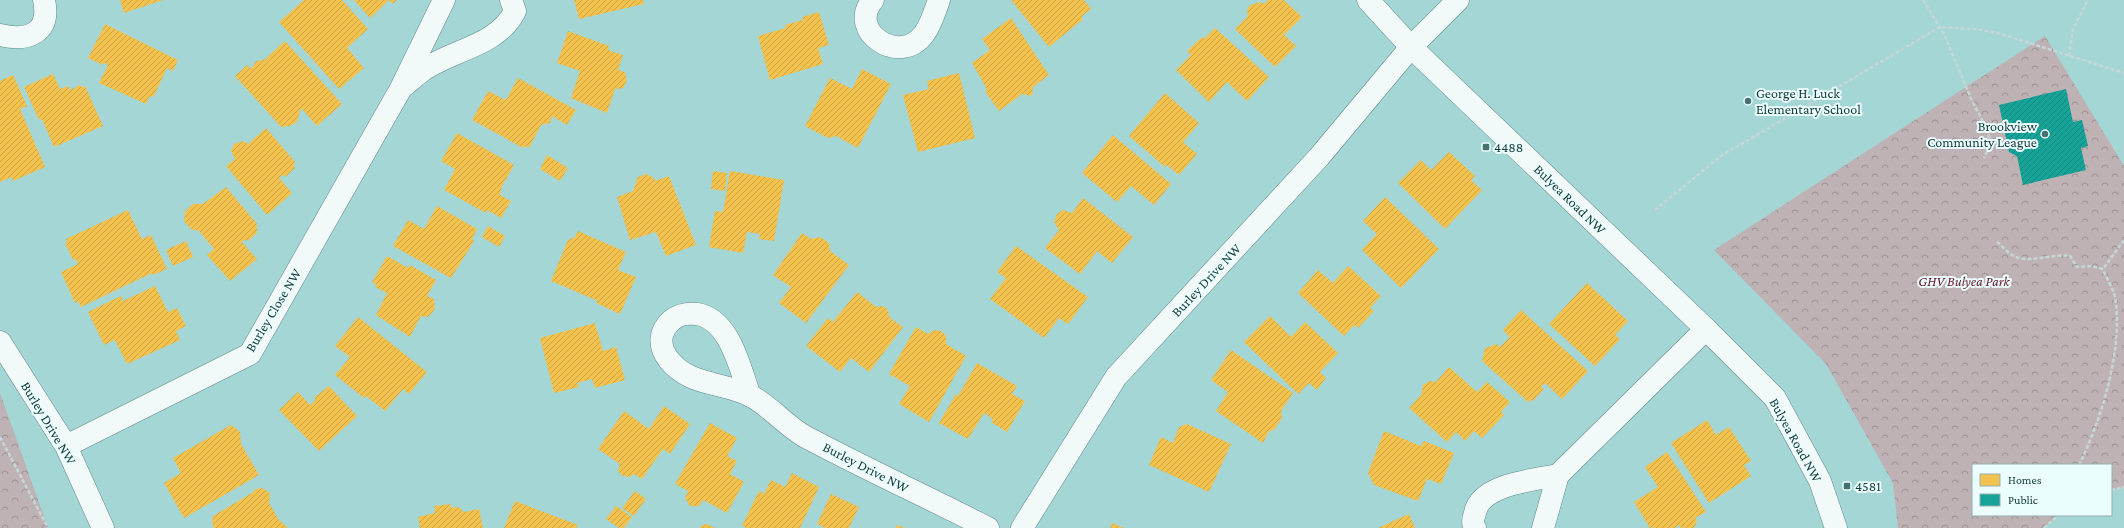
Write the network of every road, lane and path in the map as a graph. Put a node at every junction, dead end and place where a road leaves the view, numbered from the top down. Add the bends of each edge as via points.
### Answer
1 (44, 0) edge
2 (444, 0) edge
3 (511, 0) edge
4 (873, 0) edge
5 (939, 0) edge
6 (1368, 0) edge
7 (1458, 0) edge
8 (1923, 0) edge
9 (2088, 0) edge
10 (1940, 27) junction
11 (0, 35) edge
12 (1411, 47) junction
13 (2069, 56) junction
14 (2124, 73) edge
15 (400, 90) junction
16 (1984, 158) dead end
17 (1655, 210) dead end
18 (2124, 240) edge
19 (1997, 242) dead end
20 (2103, 269) junction
21 (1706, 329) junction
22 (0, 342) edge
23 (750, 396) dead end
24 (0, 437) edge
25 (66, 446) junction
26 (2079, 464) edge
27 (1558, 475) junction
28 (2124, 487) edge
29 (2112, 490) edge
30 (2057, 516) edge
31 (48, 528) edge
32 (103, 528) edge
33 (988, 528) edge
34 (1022, 528) edge
35 (1475, 528) edge
36 (1543, 528) edge
37 (1836, 528) edge
38 (2044, 528) edge

1 - 11 street via 47,13 42,25 32,35 14,39
2 - 15 street, Burley Close NW
3 - 15 street, Burley Close NW via 515,12 509,23 500,31 422,71
4 - 5 street via 869,5 866,19 870,32 880,43 892,48 916,42 924,34
6 - 12 street, Bulyea Road NW
7 - 12 street, Burley Drive NW
8 - 10 path
9 - 13 path via 2073,29
10 - 13 path via 1998,33
10 - 16 path via 1986,127 1991,143
10 - 17 path via 1721,156
12 - 21 street, Bulyea Road NW
12 - 34 street, Burley Drive NW via 1319,157 1116,377
13 - 14 path
15 - 25 street, Burley Close NW via 250,354
18 - 20 path
19 - 20 path via 2014,256 2034,258 2060,254 2070,256 2077,267 2091,266
20 - 26 path via 2115,296 2113,358 2105,400
21 - 27 street
21 - 37 street, Bulyea Road NW via 1775,398 1820,481
22 - 25 street, Burley Drive NW
23 - 33 street, Burley Drive NW via 802,435
24 - 31 path
25 - 32 street, Burley Drive NW
27 - 35 street via 1510,484 1486,495 1476,507 1473,523
27 - 36 street
28 - 29 path
30 - 38 path

